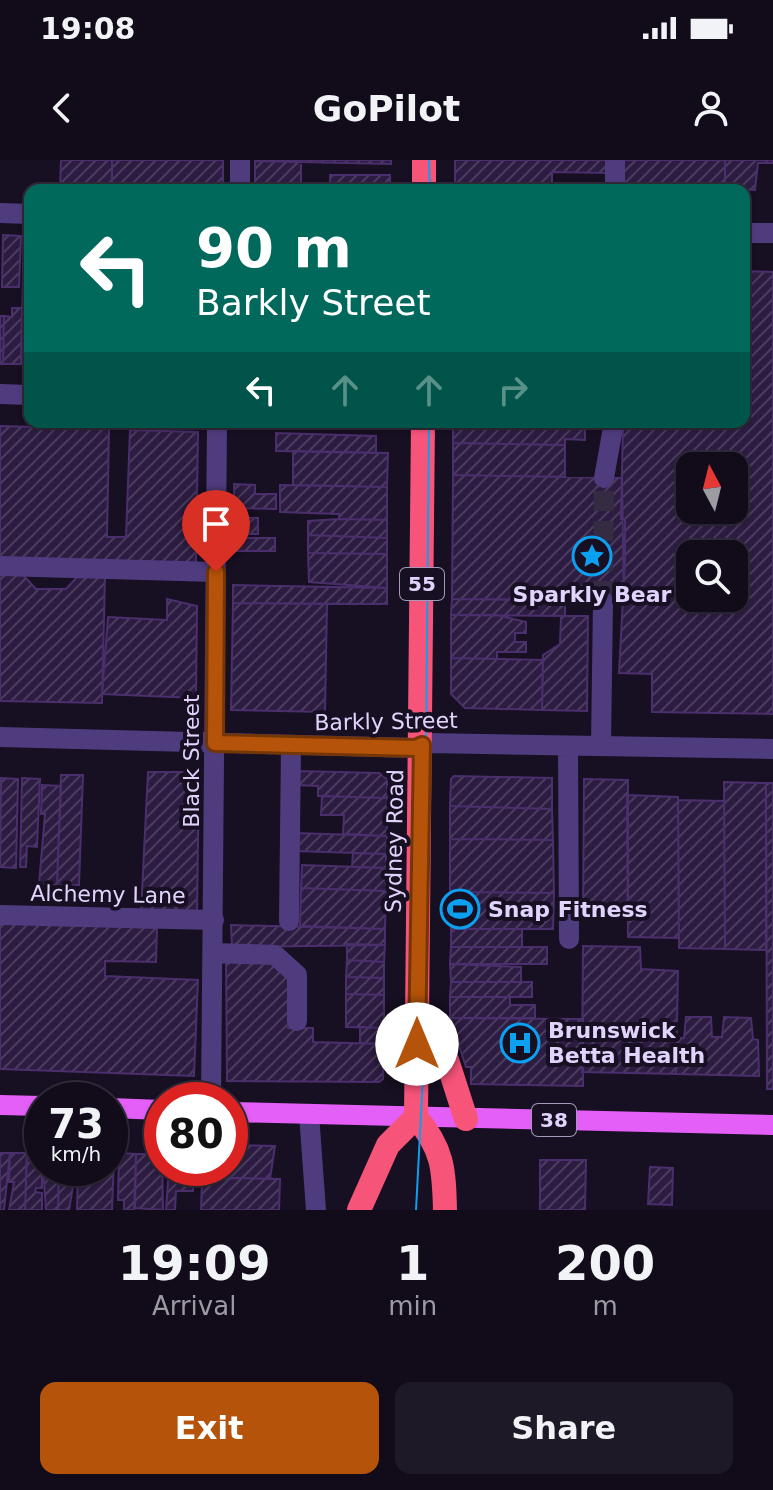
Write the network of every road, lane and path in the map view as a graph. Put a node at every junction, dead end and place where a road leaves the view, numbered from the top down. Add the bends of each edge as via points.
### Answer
1 (240, 160) edge
2 (424, 160) edge
3 (615, 160) edge
4 (240, 184) edge
5 (424, 184) edge
6 (615, 184) edge
7 (0, 213) edge
8 (24, 214) edge
9 (750, 233) edge
10 (773, 233) edge
11 (0, 394) edge
12 (24, 395) edge
13 (217, 428) edge
14 (423, 428) edge
15 (613, 428) edge
16 (604, 478) tunnel mouth
17 (0, 566) edge
18 (216, 572) junction
19 (603, 601) tunnel mouth
20 (0, 737) edge
21 (215, 743) junction
22 (422, 745) junction
23 (291, 746) junction
24 (568, 746) junction
25 (601, 746) junction
26 (773, 749) edge
27 (0, 915) edge
28 (214, 920) junction
29 (289, 921) dead end
30 (569, 939) dead end
31 (214, 953) junction
32 (417, 1012) junction
33 (297, 1021) dead end
34 (211, 1082) edge
35 (0, 1105) edge
36 (24, 1106) edge
37 (248, 1112) edge
38 (309, 1114) junction
39 (416, 1117) junction
40 (466, 1119) junction
41 (773, 1125) edge
42 (316, 1210) edge
43 (359, 1210) edge
44 (445, 1210) edge

1 - 4 street
2 - 5 highway
3 - 6 street
7 - 8 street
9 - 10 street
11 - 12 street
13 - 18 street, Black Street
14 - 22 highway, Sydney Road / 55
15 - 16 street
17 - 18 street
18 - 21 street, Black Street
19 - 25 street
20 - 21 street, Barkly Street
21 - 23 street, Barkly Street
21 - 28 street, Black Street
22 - 23 street, Barkly Street
22 - 24 street, Barkly Street
22 - 32 highway, Sydney Road / 55
23 - 29 street
24 - 25 street, Barkly Street
24 - 30 street
25 - 26 street, Barkly Street
27 - 28 street, Alchemy Lane
28 - 31 street, Black Street
31 - 33 street via 275,955 297,975
31 - 34 street, Black Street
32 - 39 highway, Sydney Road / 55
32 - 40 highway via 447,1060
35 - 36 main road
37 - 38 main road, 38
38 - 39 main road, 38
38 - 42 street
39 - 40 main road, 38
39 - 43 highway via 388,1145
39 - 44 highway via 441,1153
40 - 41 main road, 38

